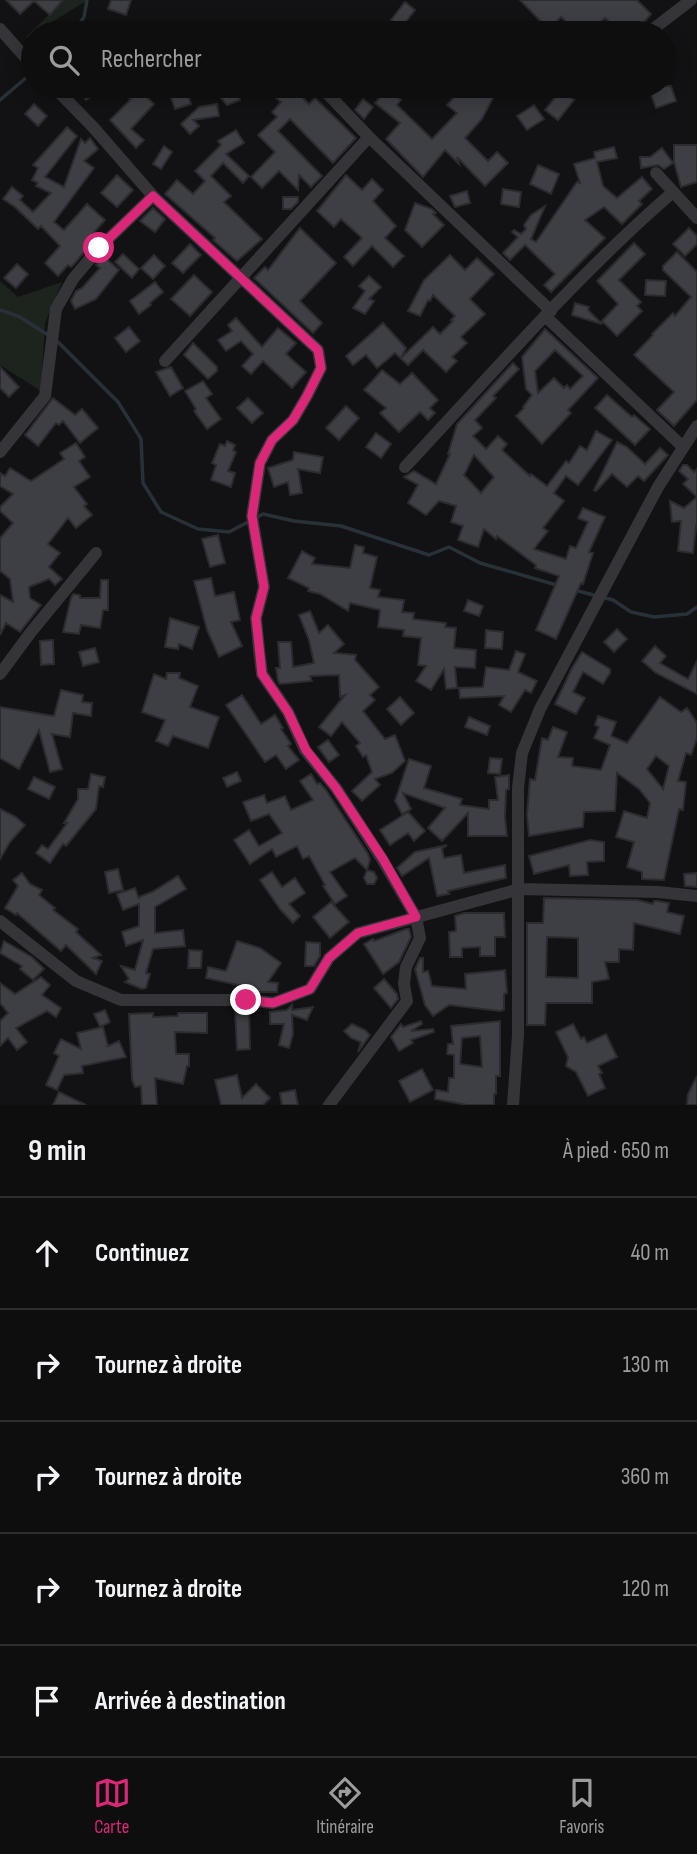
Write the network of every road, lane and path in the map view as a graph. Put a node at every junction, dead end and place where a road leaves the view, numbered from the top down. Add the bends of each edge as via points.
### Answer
1 (691, 0) edge
2 (664, 21) edge
3 (0, 29) edge
4 (21, 52) edge
5 (65, 98) edge
6 (332, 98) edge
7 (369, 137) junction
8 (656, 173) dead end
9 (673, 192) junction
10 (153, 196) junction
11 (697, 218) edge
12 (240, 276) junction
13 (548, 314) junction
14 (165, 360) dead end
15 (697, 425) edge
16 (682, 446) junction
17 (0, 452) edge
18 (405, 467) dead end
19 (96, 553) dead end
20 (0, 674) edge
21 (520, 889) junction
22 (697, 896) edge
23 (416, 917) junction
24 (0, 921) edge
25 (329, 1105) edge
26 (513, 1105) edge

1 - 2 street
3 - 4 street
5 - 10 street
6 - 7 street
7 - 12 street
7 - 13 street
8 - 9 street
9 - 11 street
9 - 13 street via 628,231
10 - 12 street
10 - 17 street via 99,248 55,309 45,396
12 - 14 street
12 - 23 street via 318,350 321,368 293,420 272,440 260,463 252,516 264,587 256,618 262,674 306,750 383,859
13 - 16 street
13 - 18 street
15 - 16 street
16 - 21 street via 540,709 522,753
19 - 20 street
21 - 22 street
21 - 23 street
21 - 26 street
23 - 24 street via 358,933 329,958 310,989 273,1003 121,1000 76,981
23 - 25 street via 420,938 406,967 407,1001

